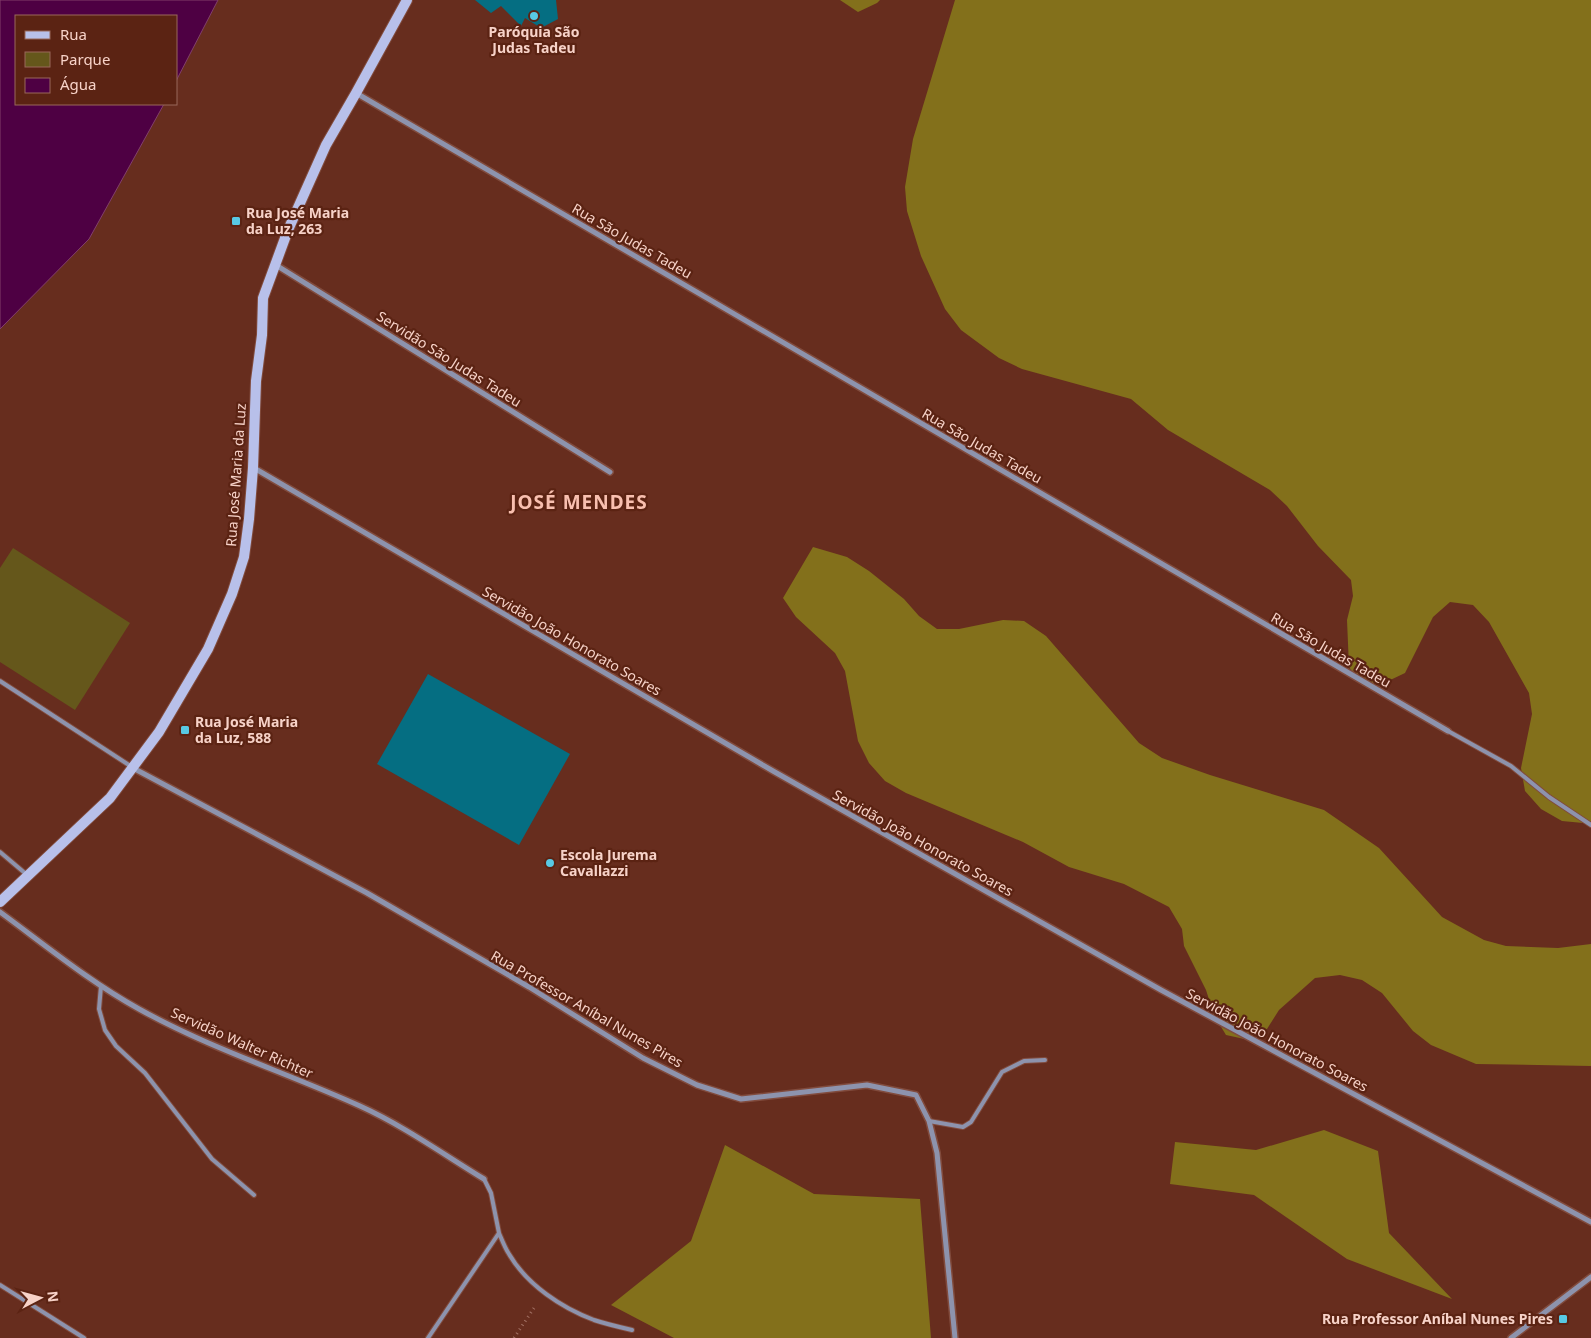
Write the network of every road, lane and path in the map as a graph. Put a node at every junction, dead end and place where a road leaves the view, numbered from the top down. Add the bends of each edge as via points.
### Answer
1 (407, 0) edge
2 (356, 94) junction
3 (276, 265) junction
4 (253, 468) junction
5 (610, 472) dead end
6 (0, 681) edge
7 (1448, 731) joint
8 (133, 768) junction
9 (1591, 825) edge
10 (0, 852) edge
11 (28, 876) junction
12 (0, 902) edge
13 (0, 912) edge
14 (101, 986) junction
15 (1045, 1060) dead end
16 (929, 1121) junction
17 (484, 1179) joint
18 (254, 1195) dead end
19 (1591, 1222) edge
20 (499, 1233) junction
21 (1591, 1277) edge
22 (0, 1285) edge
23 (545, 1292) junction
24 (632, 1330) dead end
25 (84, 1338) edge
26 (428, 1338) edge
27 (514, 1338) edge
28 (955, 1338) edge
29 (1511, 1338) edge

1 - 2 main road, Rua José Maria da Luz
2 - 3 main road, Rua José Maria da Luz via 326,145
2 - 7 street, Rua São Judas Tadeu
3 - 4 main road, Rua José Maria da Luz via 263,298
3 - 5 street, Servidão São Judas Tadeu
4 - 8 main road, Rua José Maria da Luz via 244,557 232,594 208,649 159,732
4 - 19 street, Servidão João Honorato Soares via 773,772 1161,990
6 - 8 lane
7 - 9 lane, Rua São Judas Tadeu via 1511,766
8 - 11 main road, Rua José Maria da Luz via 110,798
8 - 16 street, Rua Professor Aníbal Nunes Pires via 367,893 643,1058 697,1085 741,1098 866,1085 916,1095
10 - 11 lane
11 - 12 main road, Rua José Maria da Luz
13 - 14 street, Servidão Walter Richter
14 - 17 street, Servidão Walter Richter via 200,1038 399,1126
14 - 18 lane via 99,1009 105,1030 116,1046 150,1079 199,1145
15 - 16 lane via 1024,1061 1002,1072 971,1122 963,1127
16 - 28 street, Rua Professor Aníbal Nunes Pires via 936,1153
17 - 20 lane via 491,1193
20 - 23 lane via 509,1255
20 - 26 lane
21 - 29 street
22 - 25 lane
23 - 24 lane via 571,1310 596,1321
23 - 27 path

